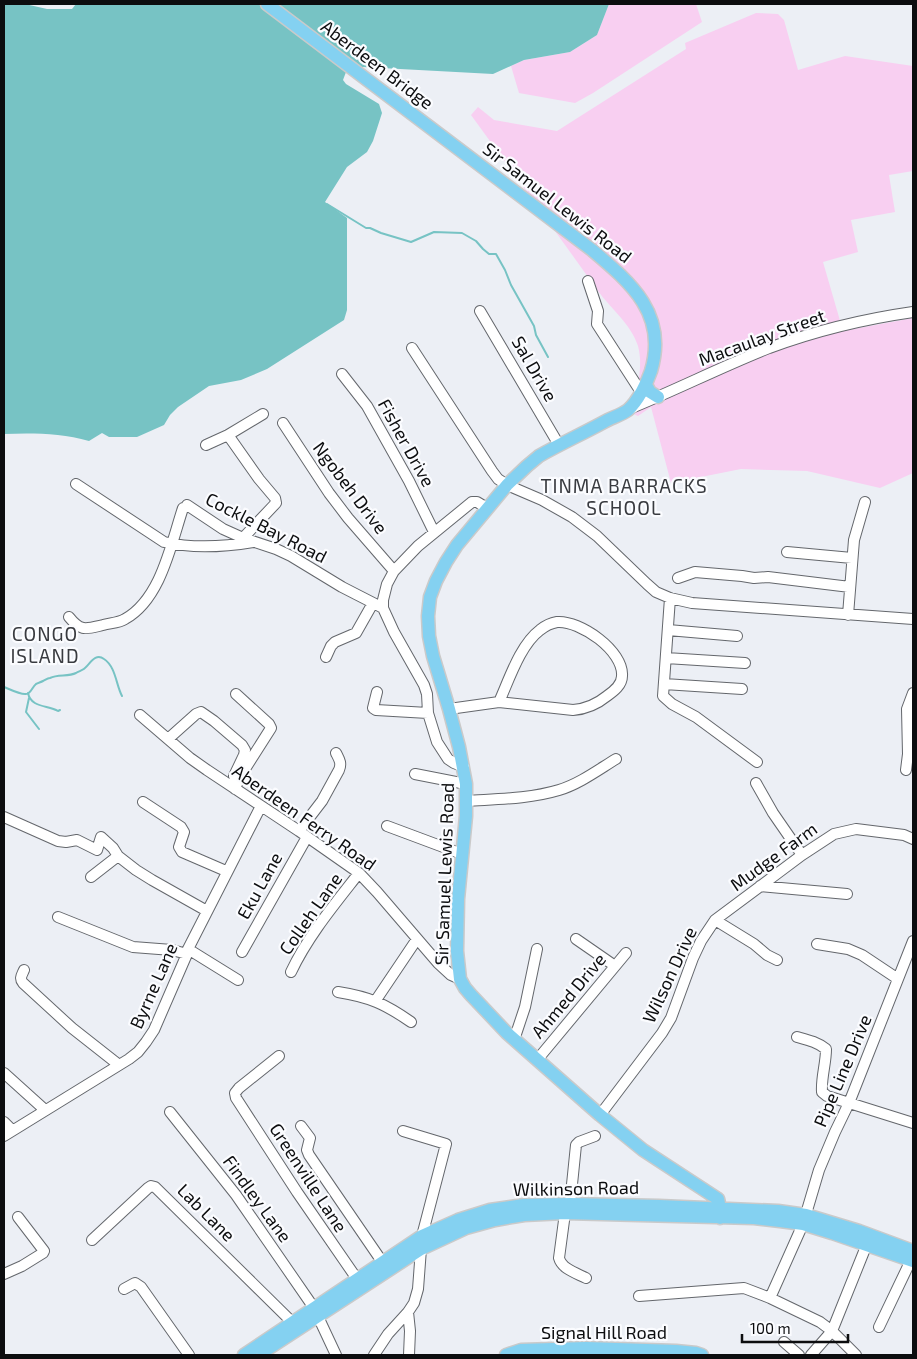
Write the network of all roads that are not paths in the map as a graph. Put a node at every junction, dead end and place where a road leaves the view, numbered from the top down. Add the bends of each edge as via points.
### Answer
1 (267, 4) edge
2 (442, 135) joint
3 (588, 281) dead end
4 (480, 311) dead end
5 (913, 312) edge
6 (412, 348) dead end
7 (342, 374) dead end
8 (643, 388) junction
9 (658, 397) junction
10 (628, 410) junction
11 (263, 414) dead end
12 (283, 423) dead end
13 (228, 435) junction
14 (206, 444) dead end
15 (559, 445) junction
16 (503, 482) junction
17 (76, 484) dead end
18 (865, 502) dead end
19 (487, 508) junction
20 (434, 532) junction
21 (242, 538) junction
22 (254, 542) junction
23 (173, 544) junction
24 (787, 552) dead end
25 (852, 558) junction
26 (394, 571) junction
27 (678, 578) dead end
28 (850, 587) junction
29 (670, 598) junction
30 (373, 603) junction
31 (383, 608) junction
32 (848, 615) junction
33 (69, 617) dead end
34 (913, 619) edge
35 (668, 630) junction
36 (737, 636) dead end
37 (326, 657) dead end
38 (666, 658) junction
39 (745, 663) dead end
40 (664, 684) junction
41 (742, 689) dead end
42 (377, 692) dead end
43 (236, 694) dead end
44 (913, 694) edge
45 (499, 702) junction
46 (449, 709) junction
47 (428, 713) junction
48 (140, 715) dead end
49 (168, 739) junction
50 (336, 752) dead end
51 (616, 759) dead end
52 (757, 762) dead end
53 (464, 767) junction
54 (906, 770) dead end
55 (415, 774) dead end
56 (756, 783) dead end
57 (466, 784) junction
58 (236, 786) junction
59 (467, 801) junction
60 (143, 802) dead end
61 (260, 806) junction
62 (4, 817) edge
63 (387, 826) dead end
64 (303, 834) junction
65 (913, 839) edge
66 (462, 854) junction
67 (802, 855) junction
68 (118, 856) junction
69 (226, 871) junction
70 (359, 874) junction
71 (92, 878) dead end
72 (760, 886) junction
73 (847, 894) dead end
74 (207, 911) junction
75 (58, 917) dead end
76 (715, 920) junction
77 (417, 939) junction
78 (576, 939) dead end
79 (913, 941) edge
80 (817, 944) dead end
81 (538, 949) dead end
82 (187, 951) junction
83 (242, 952) dead end
84 (626, 953) dead end
85 (777, 960) dead end
86 (614, 966) junction
87 (24, 970) dead end
88 (291, 972) dead end
89 (460, 979) junction
90 (898, 979) junction
91 (238, 980) dead end
92 (338, 992) dead end
93 (376, 1000) junction
94 (411, 1022) dead end
95 (797, 1037) dead end
96 (514, 1040) junction
97 (279, 1056) dead end
98 (537, 1060) junction
99 (119, 1064) junction
100 (4, 1073) edge
101 (849, 1103) junction
102 (45, 1110) junction
103 (170, 1112) dead end
104 (600, 1115) junction
105 (4, 1122) edge
106 (913, 1123) edge
107 (301, 1126) dead end
108 (403, 1131) dead end
109 (8, 1133) edge
110 (595, 1136) dead end
111 (567, 1209) junction
112 (714, 1209) junction
113 (18, 1217) dead end
114 (805, 1220) junction
115 (422, 1236) junction
116 (92, 1240) dead end
117 (867, 1244) junction
118 (421, 1249) junction
119 (912, 1257) edge
120 (383, 1262) junction
121 (4, 1274) edge
122 (586, 1278) dead end
123 (357, 1279) junction
124 (124, 1289) dead end
125 (639, 1296) dead end
126 (770, 1298) junction
127 (317, 1312) junction
128 (408, 1312) junction
129 (292, 1322) junction
130 (879, 1327) dead end
131 (832, 1331) junction
132 (784, 1342) dead end
133 (189, 1355) edge
134 (244, 1355) edge
135 (258, 1355) edge
136 (336, 1355) edge
137 (374, 1355) edge
138 (409, 1355) edge
139 (506, 1355) edge
140 (702, 1355) edge
141 (799, 1355) edge
142 (811, 1355) edge
143 (856, 1355) edge

1 - 2 main road, Aberdeen Bridge
2 - 8 main road, Sir Samuel Lewis Road via 592,250 621,274 635,291 645,305 656,336 656,350
3 - 8 street via 598,311 597,324
4 - 15 street, Sal Drive
5 - 9 street, Macaulay Street via 822,331 779,345
6 - 16 street via 487,463
7 - 20 street, Fisher Drive via 367,406
8 - 9 main road
8 - 10 main road, Sir Samuel Lewis Road
9 - 10 street, Macaulay Street
10 - 15 main road, Sir Samuel Lewis Road
11 - 13 street
12 - 26 street, Ngobeh Drive via 328,493
13 - 14 street
13 - 21 street via 276,503
15 - 16 main road, Sir Samuel Lewis Road
16 - 19 main road, Sir Samuel Lewis Road
16 - 29 street via 572,517 597,536 646,584
17 - 23 street via 164,542
18 - 25 street
19 - 20 street via 472,502
19 - 46 main road, Sir Samuel Lewis Road via 446,562 430,597 428,636
20 - 26 street
21 - 22 street, Cockle Bay Road
21 - 23 street, Cockle Bay Road via 185,507
22 - 23 street via 209,547
22 - 30 street, Cockle Bay Road via 291,556
23 - 33 street via 149,595 124,620 84,629
24 - 25 street
25 - 28 street
26 - 31 street via 385,592
27 - 28 street via 696,572
28 - 32 street
29 - 32 street via 692,603
29 - 35 street
30 - 31 street, Cockle Bay Road
30 - 37 street via 356,633 331,646
31 - 47 street via 424,685
32 - 34 street
35 - 36 street
35 - 38 street
38 - 39 street
38 - 40 street
40 - 41 street
40 - 52 street via 663,696 672,704 696,717
42 - 47 street via 373,708 376,710
43 - 58 street via 271,728
44 - 54 street via 907,708
45 - 45 street via 522,652 531,639 549,624 558,622 582,628 613,652 622,670 620,684 614,691 585,709
45 - 46 street
46 - 53 main road, Sir Samuel Lewis Road
47 - 53 street via 443,752 448,759
48 - 49 street, Aberdeen Ferry Road
49 - 58 street, Aberdeen Ferry Road via 190,758
49 - 58 street via 196,714 206,714 246,750 234,776
50 - 64 street, Eku Lane via 341,762 340,770
51 - 59 street via 560,790
53 - 57 main road, Sir Samuel Lewis Road
55 - 57 street
56 - 67 street
57 - 59 main road, Sir Samuel Lewis Road
58 - 61 street, Aberdeen Ferry Road
59 - 66 main road, Sir Samuel Lewis Road
60 - 69 street via 181,827 184,832 179,847 182,852
61 - 64 street, Aberdeen Ferry Road
61 - 69 street, Byrne Lane
62 - 68 street via 58,841 77,840 97,850 101,837
63 - 66 street
64 - 70 street, Aberdeen Ferry Road
64 - 83 street, Eku Lane
65 - 67 street, Mudge Farm via 856,829 834,834
66 - 89 main road, Sir Samuel Lewis Road via 457,951
67 - 72 street, Mudge Farm
68 - 71 street
68 - 74 street via 152,880
69 - 74 street, Byrne Lane
70 - 77 street, Aberdeen Ferry Road
70 - 88 street, Colleh Lane via 310,937
72 - 73 street
72 - 76 street, Mudge Farm
74 - 82 street, Byrne Lane
75 - 82 street via 132,947
76 - 85 street
76 - 104 street, Wilson Drive via 692,958 671,1018
77 - 89 street, Aberdeen Ferry Road via 444,970
77 - 93 street
78 - 86 street
79 - 90 street, Pipe Line Drive
80 - 90 street via 848,949
81 - 96 street
82 - 91 street
82 - 99 street, Byrne Lane via 154,1030 138,1052
84 - 86 street, Ahmed Drive
86 - 98 street, Ahmed Drive
87 - 99 street via 23,983 72,1028
89 - 96 main road, Sir Samuel Lewis Road via 464,988
90 - 101 street, Pipe Line Drive
92 - 93 street
93 - 94 street
95 - 101 street via 826,1049 822,1092
96 - 98 main road, Sir Samuel Lewis Road
97 - 123 street, Greenville Lane via 239,1088 236,1098
98 - 104 main road, Sir Samuel Lewis Road
99 - 102 street, Byrne Lane
100 - 102 street
101 - 106 street
101 - 114 street, Pipe Line Drive via 819,1170
102 - 109 street, Byrne Lane
103 - 127 street, Findley Lane via 236,1195
104 - 112 main road, Sir Samuel Lewis Road via 643,1150 706,1192
105 - 109 street
107 - 120 street via 310,1138 309,1154
108 - 115 street via 446,1144
110 - 111 street via 576,1145
111 - 112 main road, Wilkinson Road
111 - 115 main road, Wilkinson Road via 524,1205 490,1210
111 - 118 main road, Wilkinson Road via 466,1228
111 - 122 street via 561,1263
112 - 114 main road, Wilkinson Road via 754,1218
112 - 114 main road, Wilkinson Road via 778,1211
113 - 121 street via 44,1251
114 - 117 main road, Wilkinson Road
114 - 119 main road, Wilkinson Road via 859,1231
114 - 126 street, Pipe Line Drive
115 - 120 main road, Wilkinson Road
116 - 129 street, Lab Lane via 148,1188 155,1187
117 - 119 main road, Wilkinson Road
117 - 131 street
118 - 127 main road, Wilkinson Road
118 - 128 street via 416,1296
119 - 130 street
120 - 123 main road, Wilkinson Road
123 - 127 main road, Wilkinson Road
124 - 133 street via 135,1283 141,1287
125 - 126 street via 744,1288
126 - 131 street
127 - 129 main road, Wilkinson Road
127 - 135 main road, Wilkinson Road
127 - 136 street, Findley Lane
128 - 137 street
128 - 138 street
129 - 134 main road, Wilkinson Road
131 - 142 street
131 - 143 street
132 - 141 street
139 - 140 main road, Signal Hill Road via 520,1350 586,1348

